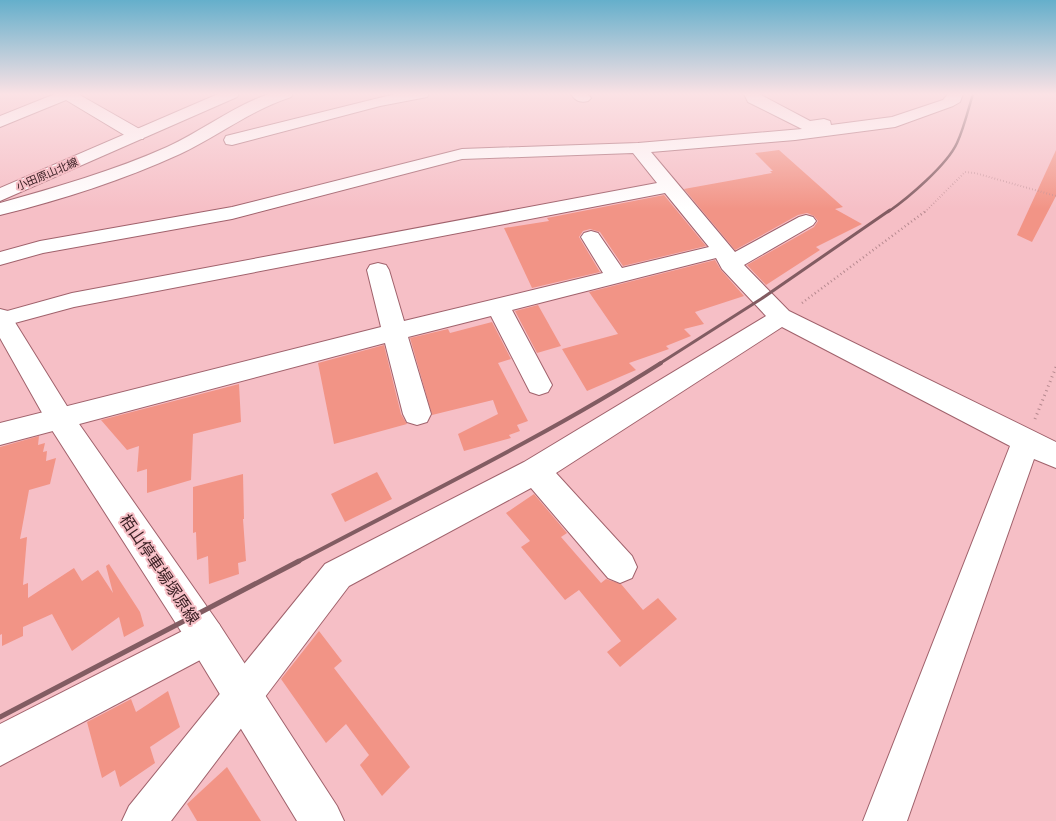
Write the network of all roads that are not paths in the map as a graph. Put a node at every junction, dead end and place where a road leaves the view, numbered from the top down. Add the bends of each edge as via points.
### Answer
1 (131, 132) edge
2 (145, 132) edge
3 (206, 132) edge
4 (262, 132) edge
5 (811, 132) edge
6 (137, 136) junction
7 (232, 140) dead end
8 (638, 148) junction
9 (671, 186) junction
10 (0, 195) edge
11 (0, 209) edge
12 (806, 221) dead end
13 (591, 237) dead end
14 (727, 257) junction
15 (0, 259) edge
16 (378, 270) dead end
17 (616, 276) junction
18 (498, 306) junction
19 (781, 318) junction
20 (1, 319) edge
21 (394, 332) junction
22 (538, 385) dead end
23 (417, 414) dead end
24 (60, 419) junction
25 (0, 434) edge
26 (1041, 448) edge
27 (535, 471) junction
28 (620, 567) dead end
29 (206, 637) junction
30 (241, 696) junction
31 (0, 746) edge
32 (144, 821) edge
33 (322, 821) edge
34 (885, 821) edge

1 - 6 street
2 - 6 street, 小田原山北線
3 - 11 street via 113,176
4 - 7 street
5 - 8 street
6 - 10 street, 小田原山北線
8 - 9 street
8 - 15 street via 462,154 232,213 40,247
9 - 14 street
9 - 20 street via 72,300
12 - 14 street
13 - 17 street
14 - 17 street
14 - 19 street
16 - 21 street
17 - 18 street
18 - 21 street
18 - 22 street
19 - 26 street
19 - 27 street
20 - 24 street, 栢山停車場塚原線
21 - 23 street
21 - 24 street
24 - 25 street
24 - 29 street, 栢山停車場塚原線
26 - 34 street
27 - 28 street
27 - 30 street via 337,575
29 - 30 street, 栢山停車場塚原線
29 - 31 street
30 - 32 street
30 - 33 street, 栢山停車場塚原線

